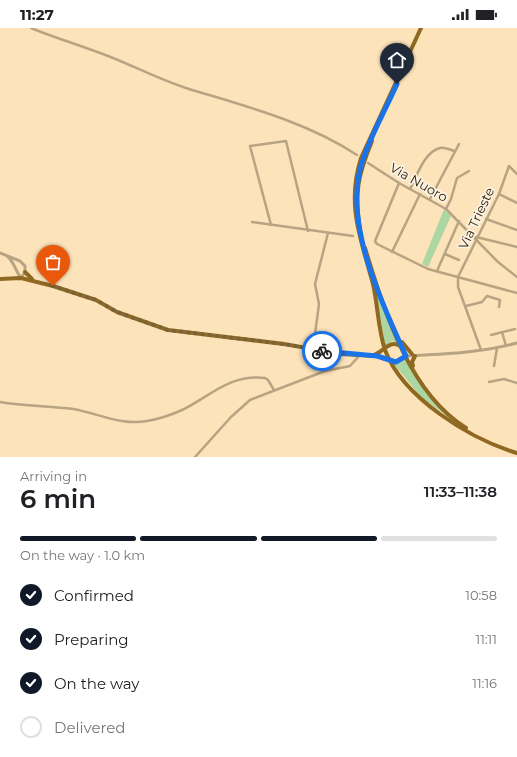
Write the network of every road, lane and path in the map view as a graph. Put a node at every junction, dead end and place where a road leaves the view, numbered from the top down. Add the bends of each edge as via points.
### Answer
1 (31, 28) edge
2 (422, 28) edge
3 (459, 144) dead end
4 (455, 151) junction
5 (357, 155) dead end
6 (368, 163) dead end
7 (469, 171) dead end
8 (517, 174) edge
9 (399, 183) junction
10 (410, 188) junction
11 (420, 194) junction
12 (499, 194) junction
13 (430, 199) junction
14 (517, 203) edge
15 (446, 209) junction
16 (486, 219) junction
17 (459, 221) junction
18 (252, 222) dead end
19 (271, 225) junction
20 (517, 230) edge
21 (308, 231) junction
22 (328, 233) junction
23 (353, 236) dead end
24 (476, 238) junction
25 (517, 247) edge
26 (392, 252) junction
27 (0, 253) edge
28 (445, 254) junction
29 (8, 257) junction
30 (459, 260) dead end
31 (437, 271) junction
32 (25, 272) junction
33 (17, 273) junction
34 (458, 277) junction
35 (517, 277) edge
36 (12, 278) junction
37 (21, 278) junction
38 (0, 279) edge
39 (34, 281) junction
40 (517, 293) edge
41 (466, 306) junction
42 (499, 307) dead end
43 (515, 329) dead end
44 (395, 330) junction
45 (502, 332) junction
46 (491, 335) dead end
47 (517, 343) edge
48 (506, 346) junction
49 (402, 347) junction
50 (497, 348) junction
51 (385, 349) junction
52 (313, 350) junction
53 (481, 351) junction
54 (415, 355) junction
55 (360, 356) junction
56 (372, 356) junction
57 (406, 356) junction
58 (390, 360) junction
59 (494, 366) dead end
60 (415, 374) junction
61 (489, 382) dead end
62 (517, 383) edge
63 (274, 390) junction
64 (0, 402) edge
65 (517, 452) edge
66 (195, 457) edge

1 - 5 street via 187,88 292,122 342,145
2 - 44 main road via 364,160 359,173 357,193 361,237
2 - 51 main road via 361,158 354,185 358,237 373,286
3 - 4 street
4 - 10 street via 444,148 432,152
4 - 13 street
6 - 9 street, Via Nuoro
7 - 15 street via 457,178
8 - 12 street, Via Trieste via 509,166
9 - 10 street, Via Nuoro
9 - 26 street via 375,241
10 - 11 street, Via Nuoro
11 - 13 street, Via Nuoro
11 - 26 street
12 - 14 street
12 - 16 street, Via Trieste
13 - 15 street, Via Nuoro
15 - 17 street, Via Nuoro
16 - 20 street
16 - 24 street, Via Trieste
17 - 24 street, Via Nuoro
17 - 28 street
18 - 19 street
19 - 21 street
19 - 21 street via 250,146 286,141
21 - 22 street
22 - 23 street
22 - 52 street via 315,284 319,304
24 - 25 street
24 - 34 street, Via Trieste
24 - 35 street, Via Nuoro via 498,262
26 - 31 street
27 - 29 street
28 - 30 street
28 - 31 street
29 - 32 street via 20,261 25,266
29 - 33 street via 17,268
31 - 34 street
32 - 37 street
32 - 39 main road
33 - 36 main road
33 - 37 street
34 - 40 street
34 - 41 street via 458,287
36 - 37 main road
36 - 38 main road
37 - 39 main road
39 - 52 main road via 96,300 117,312 168,330
41 - 42 street via 482,302 487,296 500,300
41 - 53 street
43 - 45 street
44 - 49 main road
44 - 54 main road via 404,346
45 - 46 street
45 - 48 street
47 - 48 street
48 - 50 street
49 - 51 main road via 394,343
49 - 54 street
49 - 57 main road
50 - 53 street
50 - 59 street
51 - 56 main road
51 - 58 main road
52 - 55 main road
53 - 54 street
54 - 57 street
54 - 60 main road via 412,362
55 - 56 main road
55 - 63 street via 350,366 325,371
56 - 58 main road
57 - 58 main road via 398,362
57 - 60 main road
58 - 65 main road via 415,392 441,414 480,439
60 - 65 main road via 437,403 458,423 492,442
61 - 62 street via 504,379
63 - 64 street via 265,378 239,379 225,384 183,410 131,423 73,410
63 - 66 street via 250,400

